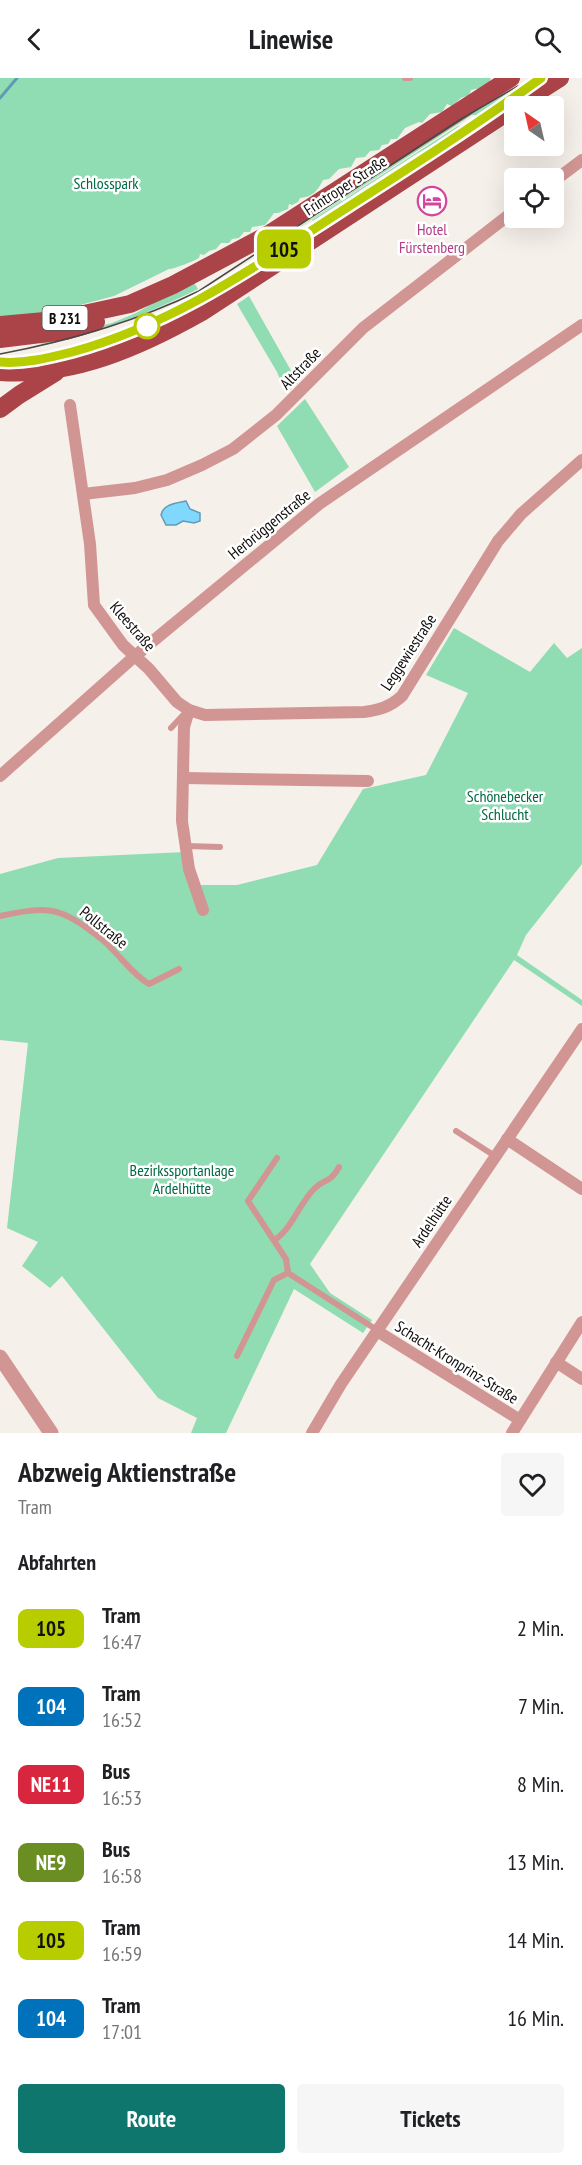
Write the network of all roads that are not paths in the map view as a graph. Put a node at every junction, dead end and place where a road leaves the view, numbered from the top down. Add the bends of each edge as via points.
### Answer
1 (405, 78) edge
2 (410, 78) edge
3 (511, 78) edge
4 (560, 78) edge
5 (532, 96) edge
6 (504, 114) edge
7 (582, 160) edge
8 (564, 174) edge
9 (504, 219) edge
10 (130, 304) junction
11 (0, 325) edge
12 (582, 325) edge
13 (0, 339) edge
14 (60, 369) junction
15 (0, 372) edge
16 (70, 405) dead end
17 (0, 409) edge
18 (582, 460) edge
19 (83, 494) junction
20 (135, 656) junction
21 (189, 710) junction
22 (171, 728) dead end
23 (0, 776) edge
24 (184, 778) junction
25 (368, 781) dead end
26 (185, 846) junction
27 (220, 847) dead end
28 (203, 910) dead end
29 (0, 916) edge
30 (179, 969) dead end
31 (582, 1029) edge
32 (456, 1131) dead end
33 (507, 1138) junction
34 (495, 1156) junction
35 (277, 1158) dead end
36 (339, 1167) dead end
37 (582, 1189) edge
38 (275, 1240) junction
39 (288, 1273) junction
40 (582, 1323) edge
41 (378, 1331) junction
42 (237, 1356) dead end
43 (556, 1362) junction
44 (2, 1366) edge
45 (582, 1379) edge
46 (520, 1420) junction
47 (51, 1433) edge
48 (312, 1433) edge
49 (512, 1433) edge

1 - 2 lane
3 - 10 main road, Frintroper Straße / B 231 via 252,244
4 - 5 main road, Frintroper Straße
6 - 14 main road, Frintroper Straße via 180,324 126,350
7 - 8 street
9 - 19 street, Altstraße via 363,328 276,415 233,448 167,480
10 - 11 main road, Frintroper Straße / B 231 via 56,320
10 - 13 main road via 79,328
12 - 20 street, Herbrüggenstraße via 319,504
14 - 15 main road, Frintroper Straße
14 - 17 main road
16 - 19 street, Kleestraße
18 - 21 street, Leggewiestraße via 521,514 498,542 393,705 364,712 205,715
19 - 20 street, Kleestraße via 94,605
20 - 21 street, Kleestraße
20 - 23 street, Herbrüggenstraße
21 - 22 lane
21 - 24 street via 184,727
24 - 25 street
24 - 26 street
26 - 27 lane
26 - 28 street
29 - 30 lane, Pollstraße via 45,909 64,913 109,945 149,984
31 - 33 street, Ardelhütte
32 - 34 lane
33 - 34 street, Ardelhütte
33 - 37 street
34 - 41 street, Ardelhütte
35 - 38 lane via 248,1200
36 - 38 lane via 332,1178 315,1188
38 - 39 lane via 286,1259
39 - 41 lane
39 - 42 lane via 274,1280
40 - 43 street, Schacht-Kronprinz-Straße
41 - 46 street, Schacht-Kronprinz-Straße
41 - 48 street, Ardelhütte
43 - 45 street
43 - 46 street, Schacht-Kronprinz-Straße
44 - 47 street
46 - 49 street, Schacht-Kronprinz-Straße

